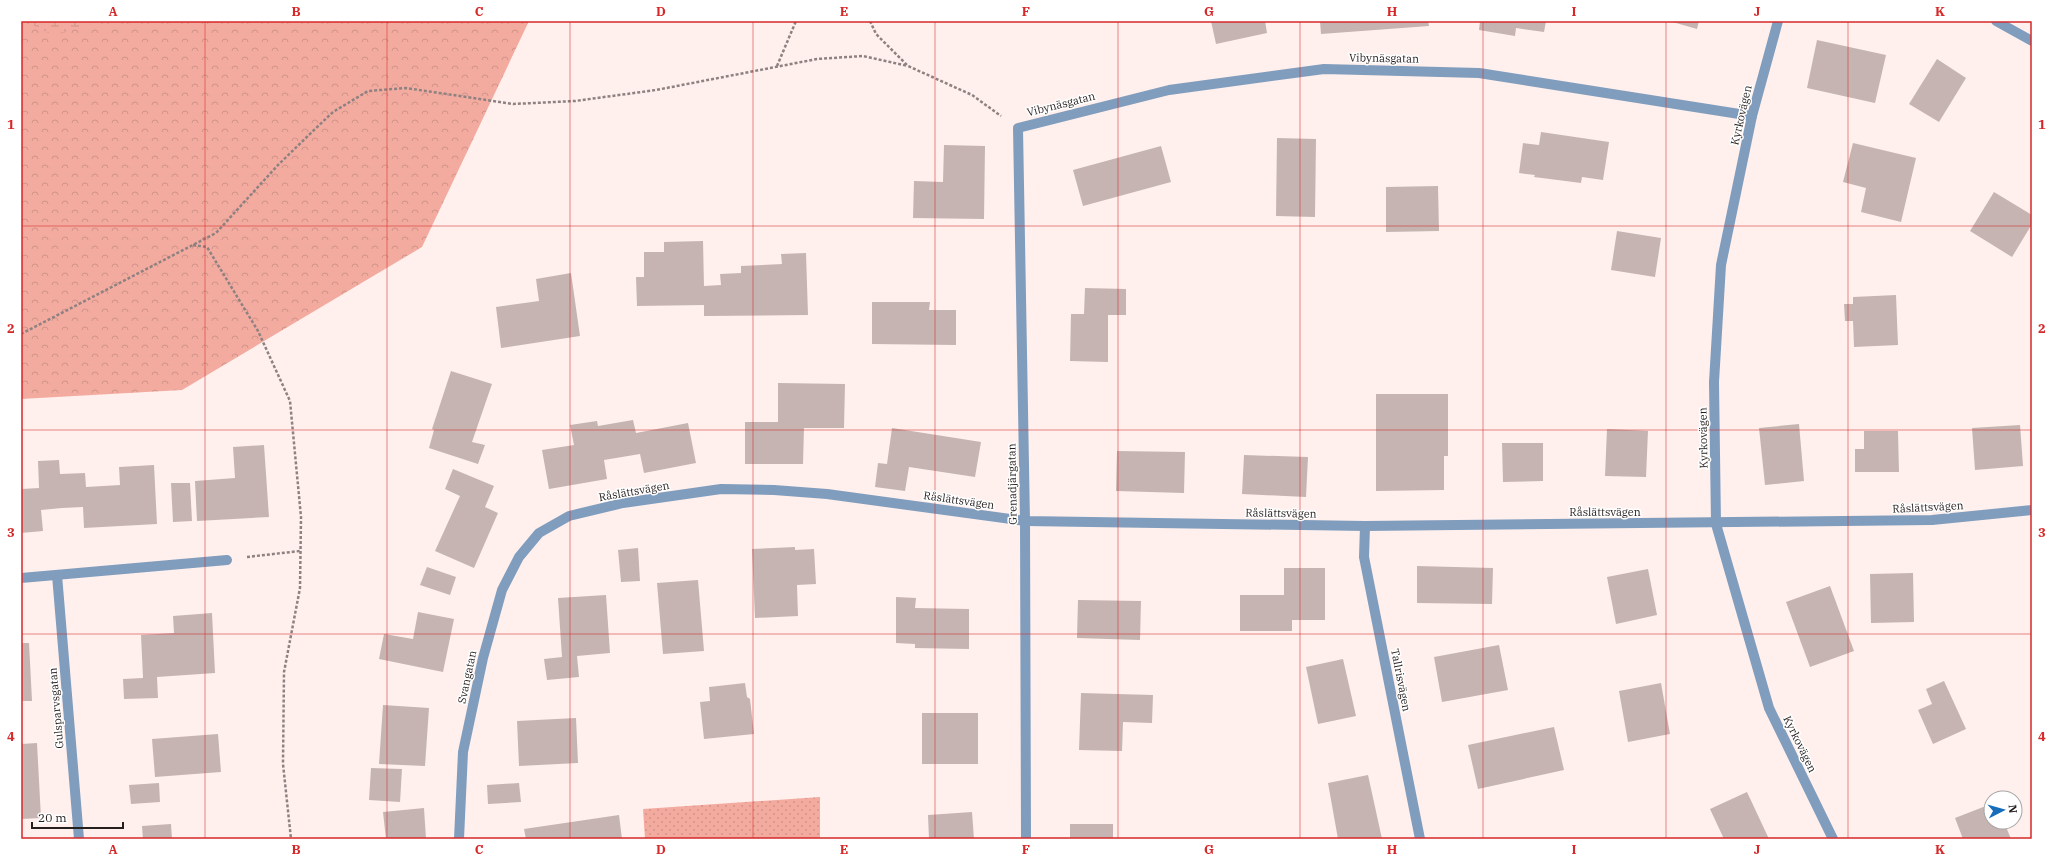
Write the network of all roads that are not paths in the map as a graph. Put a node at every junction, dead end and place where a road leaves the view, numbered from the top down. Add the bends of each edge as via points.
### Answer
1 (1778, 21) edge
2 (1996, 21) edge
3 (2032, 41) edge
4 (1752, 116) junction
5 (1018, 128) joint
6 (2032, 510) edge
7 (1025, 521) junction
8 (1716, 524) junction
9 (1365, 526) junction
10 (539, 533) joint
11 (227, 560) road end
12 (57, 575) junction
13 (21, 578) edge
14 (79, 839) edge
15 (459, 839) edge
16 (1026, 839) edge
17 (1420, 839) edge
18 (1832, 839) edge

1 - 4 street, Kyrkovägen
2 - 3 street
4 - 5 street, Vibynäsgatan via 1479,73 1324,69 1169,90
4 - 8 street, Kyrkovägen via 1721,265 1714,382
5 - 7 street, Grenadjärgatan
6 - 8 street, Råslättsvägen via 1932,520
7 - 9 street, Råslättsvägen
7 - 10 street, Råslättsvägen via 828,494 720,489 623,503 569,516
7 - 16 street, Grenadjärgatan
8 - 9 street, Råslättsvägen
8 - 18 street, Kyrkovägen via 1769,708
9 - 17 street, Tallrisvägen via 1364,558
10 - 15 street, Svangatan via 519,557 502,590 483,658 463,752
11 - 12 street
12 - 13 street
12 - 14 street, Gulsparvsgatan

